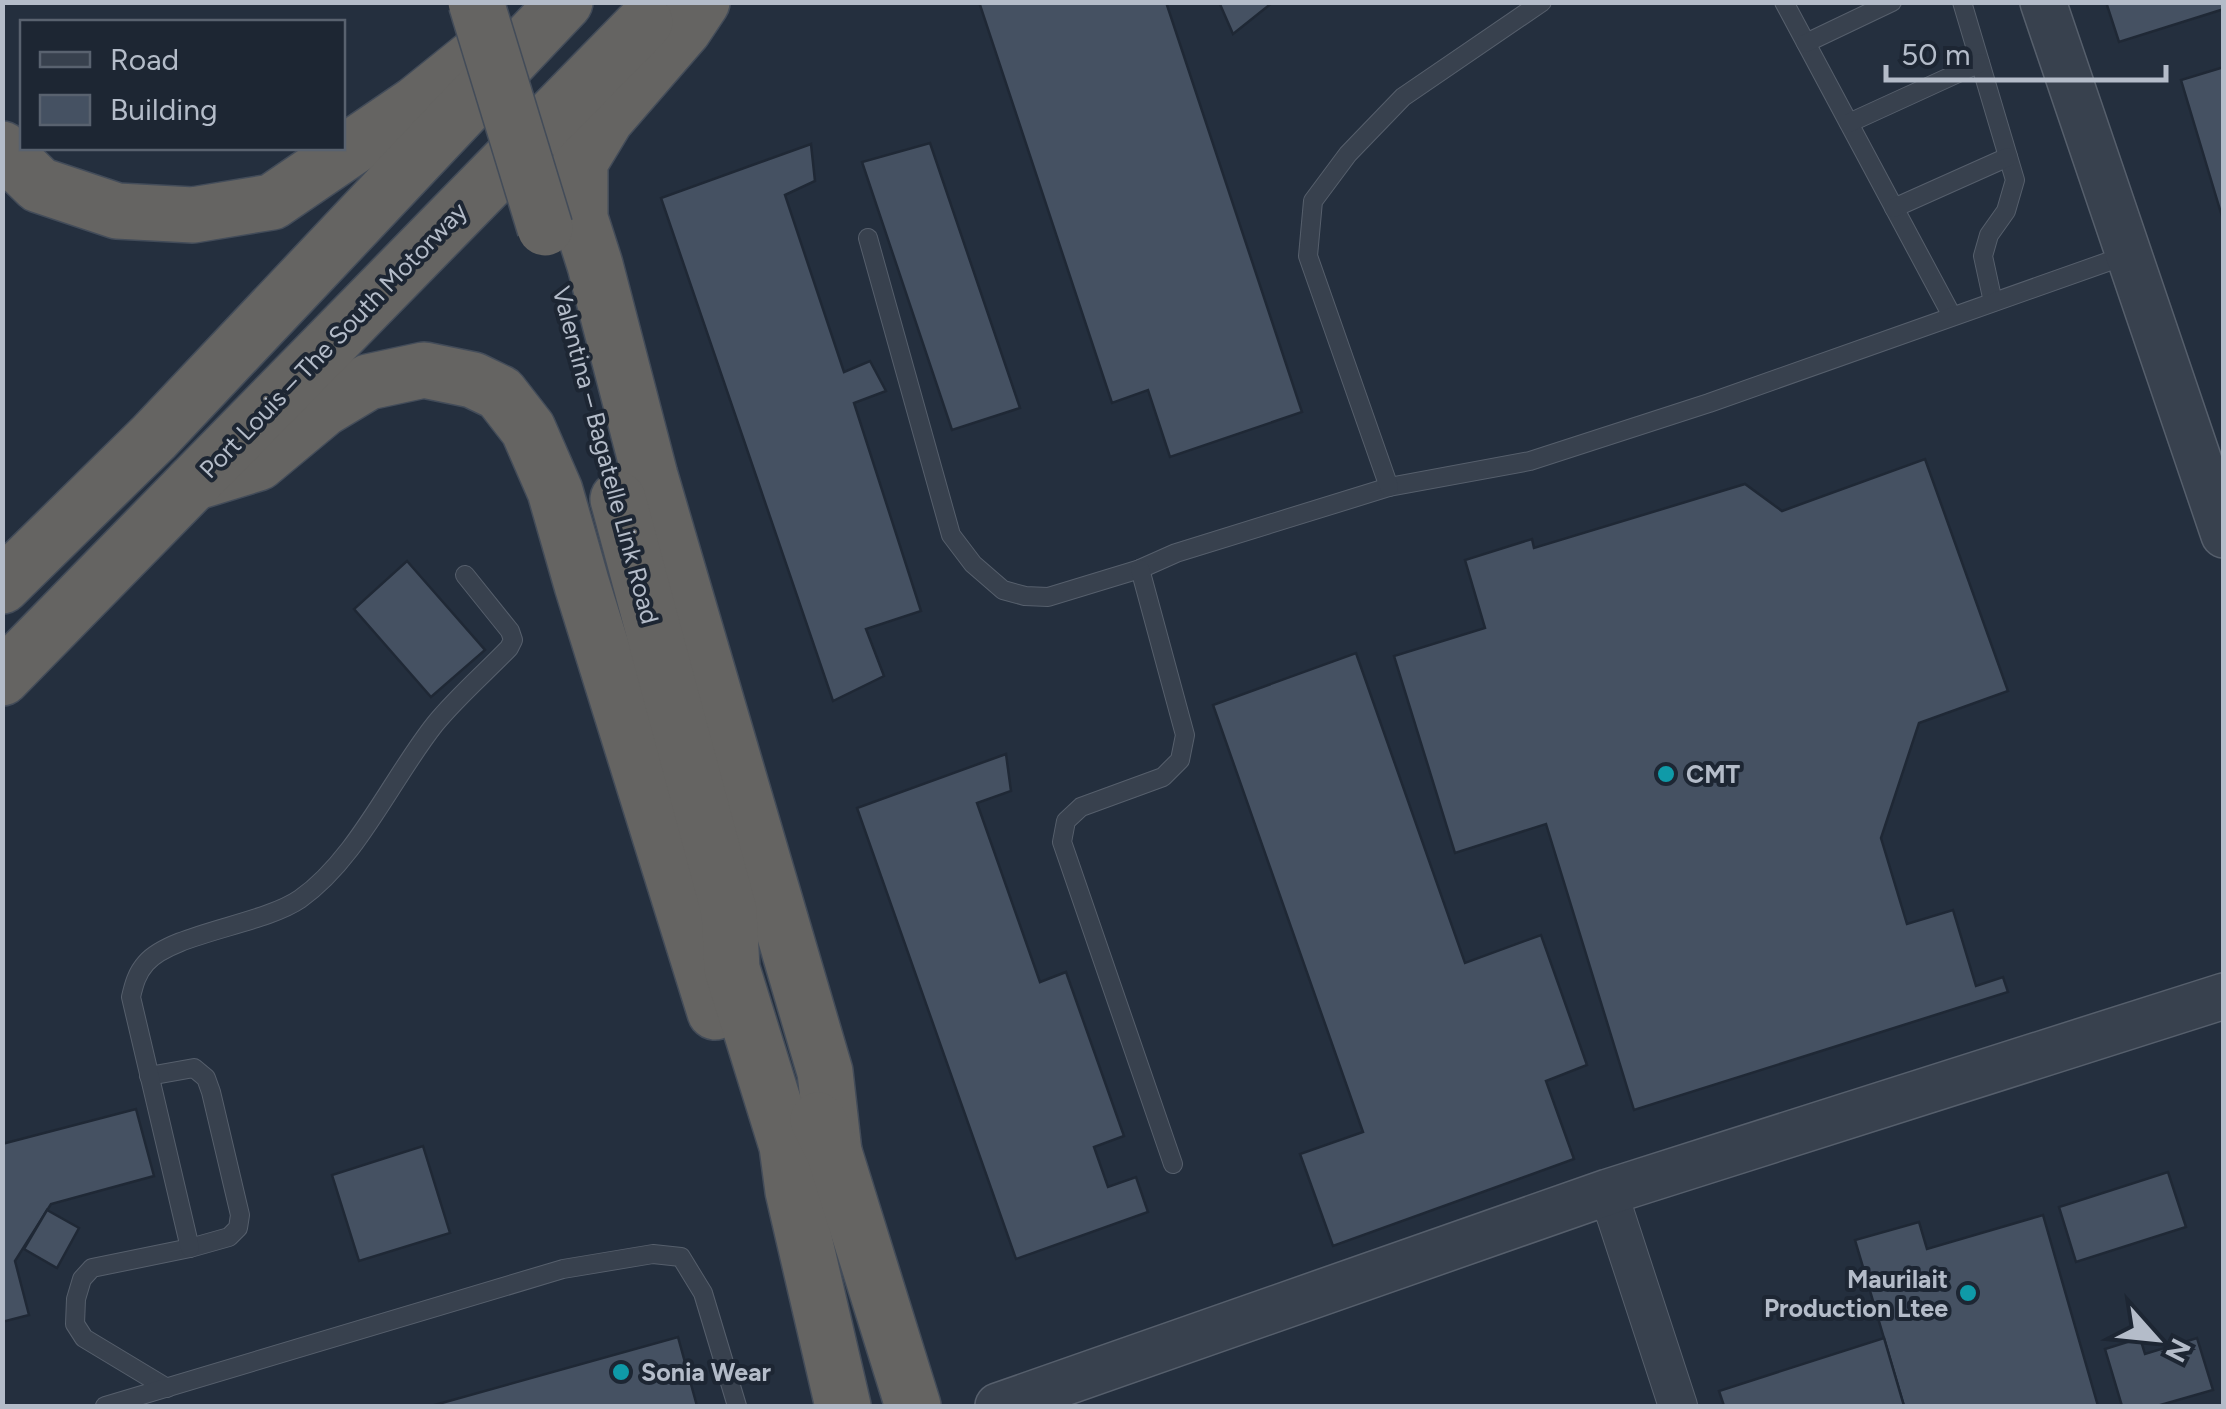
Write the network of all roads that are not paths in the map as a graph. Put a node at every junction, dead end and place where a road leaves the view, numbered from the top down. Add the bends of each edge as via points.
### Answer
1 (476, 2) edge
2 (542, 2) edge
3 (565, 2) edge
4 (664, 2) edge
5 (702, 2) edge
6 (1542, 2) edge
7 (1784, 2) edge
8 (1892, 2) edge
9 (1962, 2) edge
10 (2043, 2) edge
11 (1806, 43) junction
12 (1980, 63) junction
13 (1849, 123) junction
14 (2, 149) edge
15 (2008, 156) junction
16 (1894, 208) junction
17 (868, 238) dead end
18 (2127, 255) junction
19 (1993, 302) junction
20 (1952, 316) junction
21 (193, 484) junction
22 (1389, 487) junction
23 (2224, 535) edge
24 (1140, 568) junction
25 (465, 575) dead end
26 (2, 586) edge
27 (2, 678) edge
28 (729, 910) junction
29 (2224, 996) edge
30 (150, 1076) junction
31 (834, 1152) junction
32 (1173, 1164) dead end
33 (793, 1191) junction
34 (1608, 1192) junction
35 (190, 1248) junction
36 (166, 1388) junction
37 (105, 1406) edge
38 (737, 1406) edge
39 (843, 1406) edge
40 (913, 1406) edge
41 (998, 1406) edge
42 (1678, 1406) edge

1 - 28 highway, Valentina – Bagatelle Link Road, bridge via 545,228
2 - 14 highway via 416,104 272,202 193,215 117,211 39,185
3 - 26 highway via 154,437
4 - 21 highway, Port Louis – The South Motorway
5 - 31 highway via 606,119 580,162 580,218 822,1060
6 - 22 lane via 1403,97 1313,201 1308,256
7 - 11 lane
8 - 11 lane
9 - 12 lane
10 - 18 street
11 - 13 lane
12 - 13 lane
12 - 15 lane
13 - 16 lane
15 - 16 lane
15 - 19 lane via 2015,180 1983,256
16 - 20 lane
17 - 24 lane via 950,535 973,564 1004,590 1048,597
18 - 19 lane
18 - 23 street
19 - 20 lane
20 - 22 lane via 1530,461
21 - 27 highway, Port Louis – The South Motorway
21 - 33 highway via 258,463 368,382 424,370 500,393 528,428 555,491 760,1154
22 - 24 lane
24 - 32 lane via 1184,735 1180,760 1163,777 1081,807 1066,822 1062,842
25 - 30 lane via 510,631 509,648 436,723 327,876 298,900 148,960 131,997
28 - 31 highway via 757,960 797,1078
28 - 33 highway via 732,970 787,1146
29 - 34 street
30 - 35 lane
30 - 35 lane via 194,1068 206,1078 240,1216 229,1237
31 - 40 highway
33 - 39 highway
34 - 41 street
34 - 42 street
35 - 36 lane via 92,1268 76,1300 75,1324 84,1338
36 - 37 lane
36 - 38 lane via 563,1269 652,1254 682,1257 703,1293

